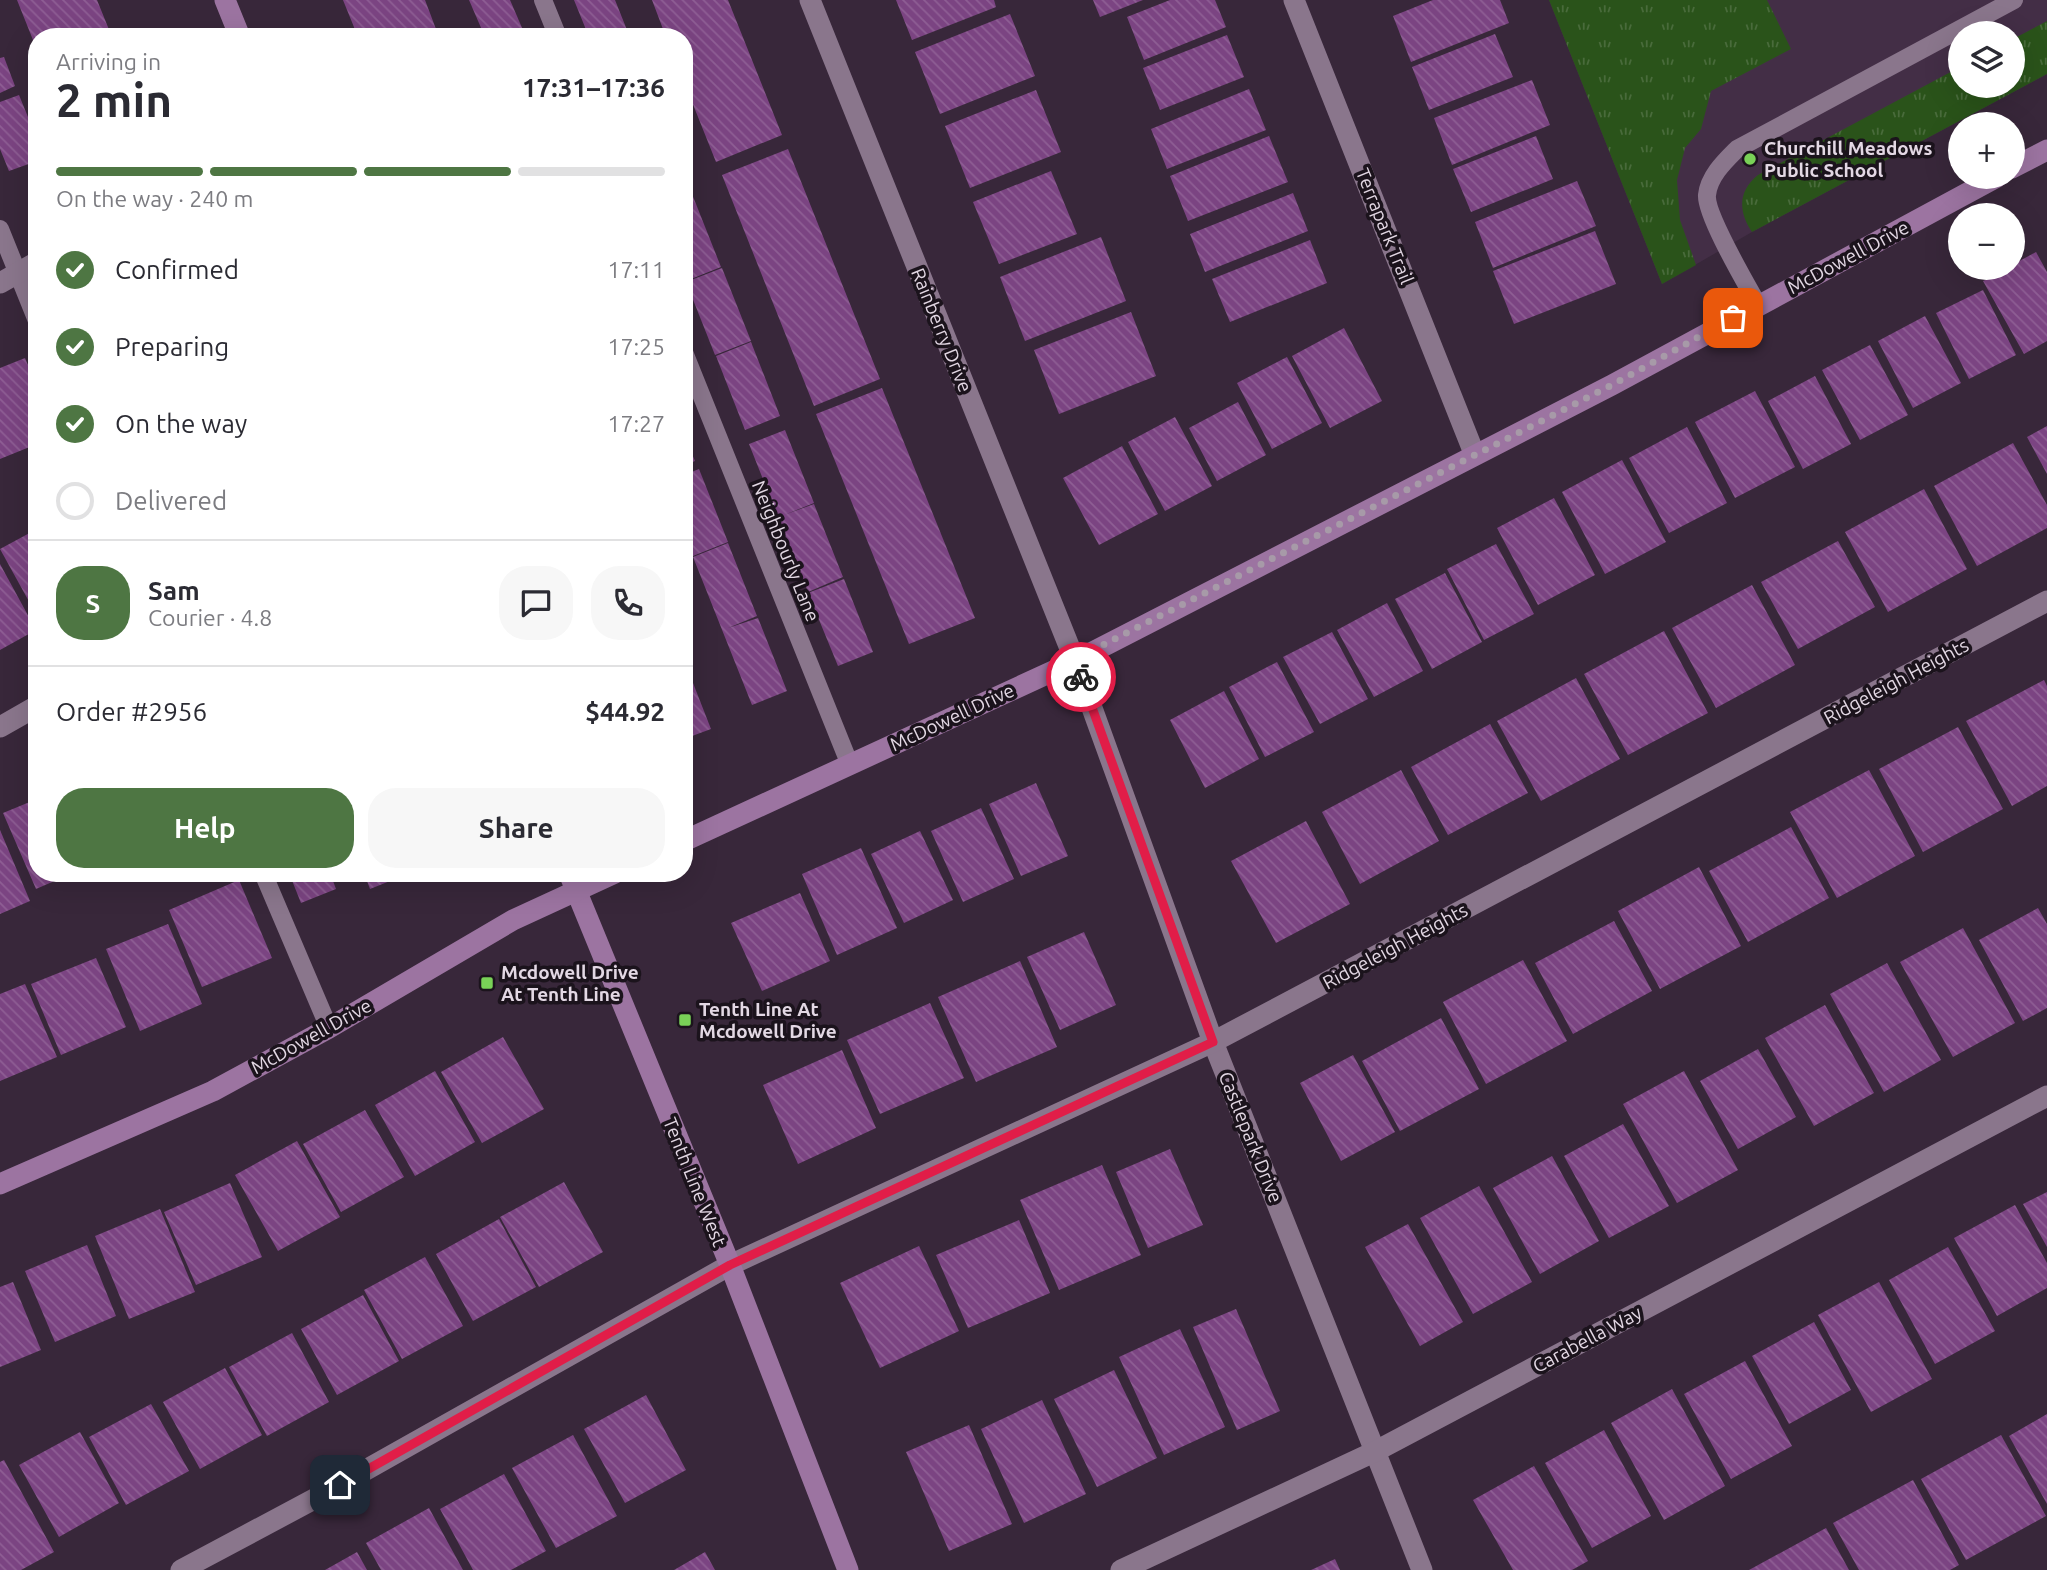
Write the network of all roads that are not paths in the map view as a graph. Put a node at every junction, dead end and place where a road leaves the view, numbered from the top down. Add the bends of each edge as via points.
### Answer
1 (225, 0) edge
2 (543, 0) edge
3 (810, 0) edge
4 (1294, 0) edge
5 (2014, 0) edge
6 (236, 28) edge
7 (554, 28) edge
8 (2047, 150) edge
9 (2025, 161) edge
10 (1975, 189) edge
11 (0, 229) edge
12 (28, 267) edge
13 (9, 278) edge
14 (1758, 305) junction
15 (28, 307) edge
16 (693, 374) edge
17 (1475, 453) junction
18 (2047, 601) edge
19 (1075, 661) junction
20 (28, 711) edge
21 (0, 727) edge
22 (850, 765) junction
23 (693, 837) edge
24 (267, 882) edge
25 (573, 882) edge
26 (329, 1028) junction
27 (1213, 1042) junction
28 (2047, 1096) edge
29 (0, 1184) edge
30 (730, 1265) junction
31 (1376, 1451) junction
32 (181, 1570) edge
33 (848, 1570) edge
34 (1121, 1570) edge
35 (1422, 1570) edge

1 - 6 street
2 - 7 lane
3 - 19 street, Rainberry Drive
4 - 17 street, Terrapark Trail
5 - 14 lane via 1737,149 1718,168 1707,195 1713,217
8 - 9 street
10 - 14 street, McDowell Drive
11 - 13 lane
12 - 13 street
13 - 15 lane
14 - 17 street, McDowell Drive
16 - 22 lane, Neighbourly Lane
17 - 19 street, McDowell Drive
18 - 27 street, Ridgeleigh Heights
19 - 22 street, McDowell Drive
19 - 27 street, Castlepark Drive
20 - 21 street
22 - 23 street, McDowell Drive
24 - 26 lane
25 - 26 street, McDowell Drive
25 - 30 street, Tenth Line West
26 - 29 street, McDowell Drive via 213,1091
27 - 30 street, Ridgeleigh Heights
27 - 31 street, Castlepark Drive
28 - 31 street, Carabella Way
30 - 32 street, Ridgeleigh Heights
30 - 33 street, Tenth Line West
31 - 34 street, Carabella Way
31 - 35 street, Castlepark Drive

